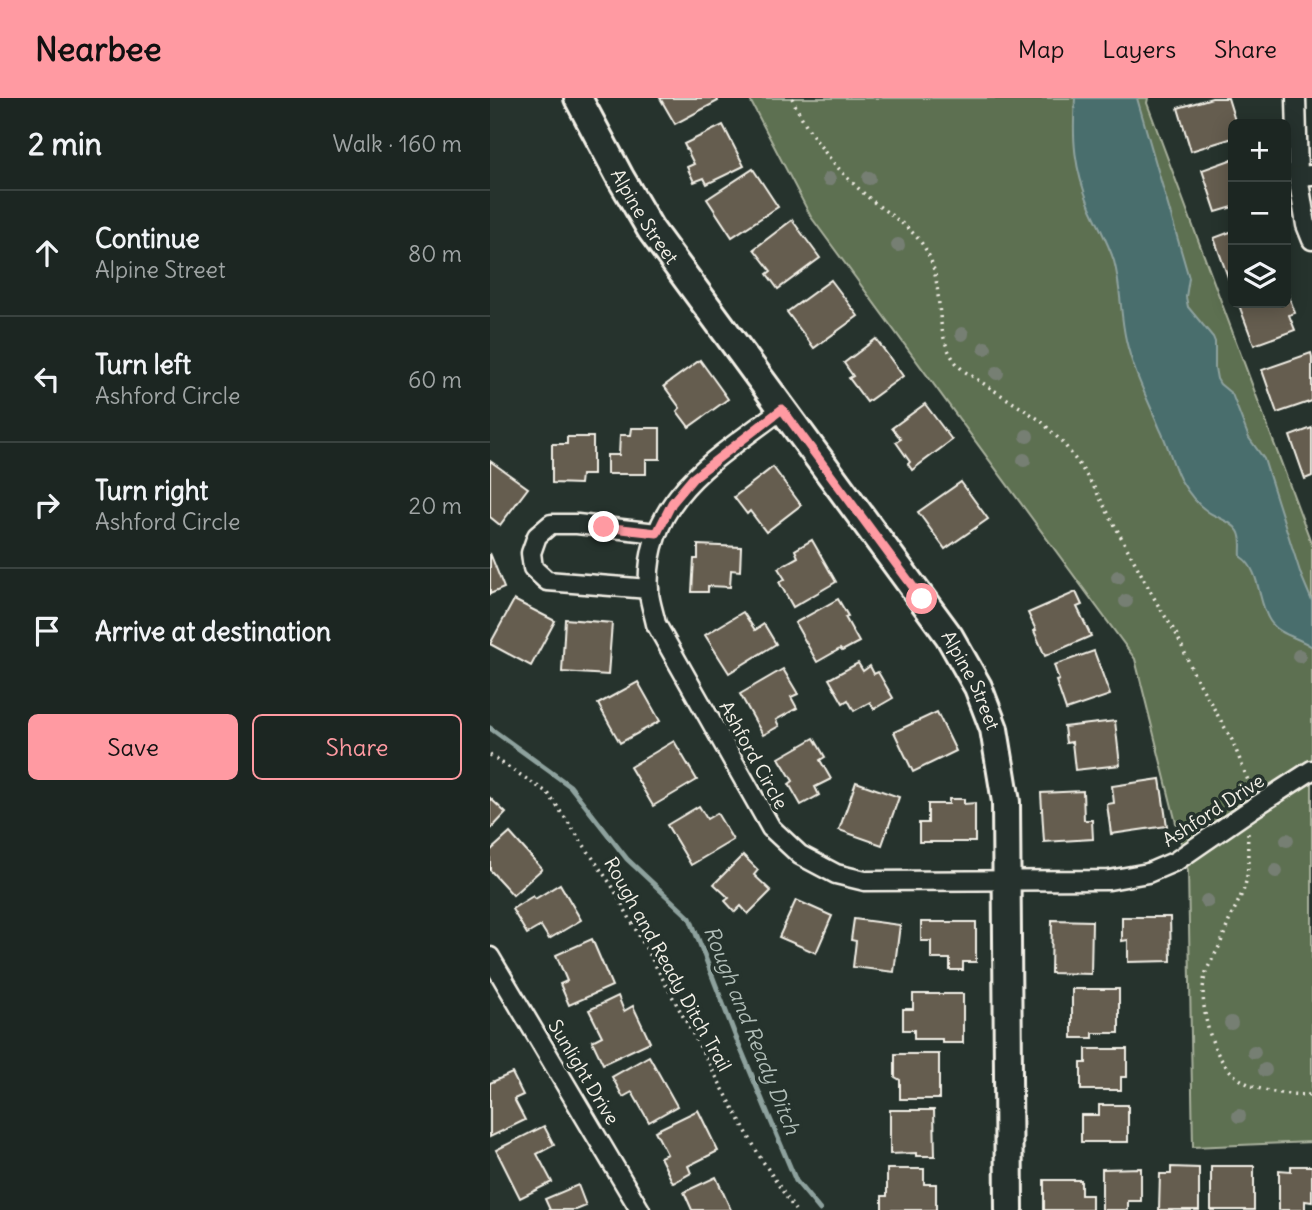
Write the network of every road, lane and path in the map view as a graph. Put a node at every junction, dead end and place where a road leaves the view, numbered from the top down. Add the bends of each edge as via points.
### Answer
1 (578, 98) edge
2 (792, 98) edge
3 (1296, 98) edge
4 (1305, 176) edge
5 (1312, 240) edge
6 (782, 409) junction
7 (657, 533) junction
8 (649, 589) junction
9 (490, 755) edge
10 (1312, 770) edge
11 (1251, 789) dead end
12 (1248, 833) dead end
13 (1007, 881) junction
14 (490, 957) edge
15 (1312, 1095) edge
16 (640, 1210) edge
17 (795, 1210) edge
18 (1009, 1210) edge

1 - 6 street, Alpine Street via 651,230
2 - 11 path via 838,168 909,230 927,252 937,284 942,335 954,361 1040,421 1081,467 1177,635 1232,740
3 - 4 street
4 - 5 street via 1306,225
6 - 7 street, Ashford Circle via 693,478 672,503
6 - 13 street, Alpine Street via 949,636 978,687 994,729 1006,802
7 - 8 street, Ashford Circle
7 - 8 street via 551,524 537,536 531,553 533,568 547,581
8 - 13 street, Ashford Circle via 656,624 764,816 800,855 836,874 865,881
9 - 17 path, Rough and Ready Ditch Trail via 548,793 612,886 760,1157
10 - 13 street, Ashford Drive via 1176,861 1148,873 1109,880
12 - 15 path via 1245,884 1205,977 1206,1017 1221,1059 1245,1083 1276,1093
13 - 18 street, Alpine Street
14 - 16 street, Sunlight Drive

